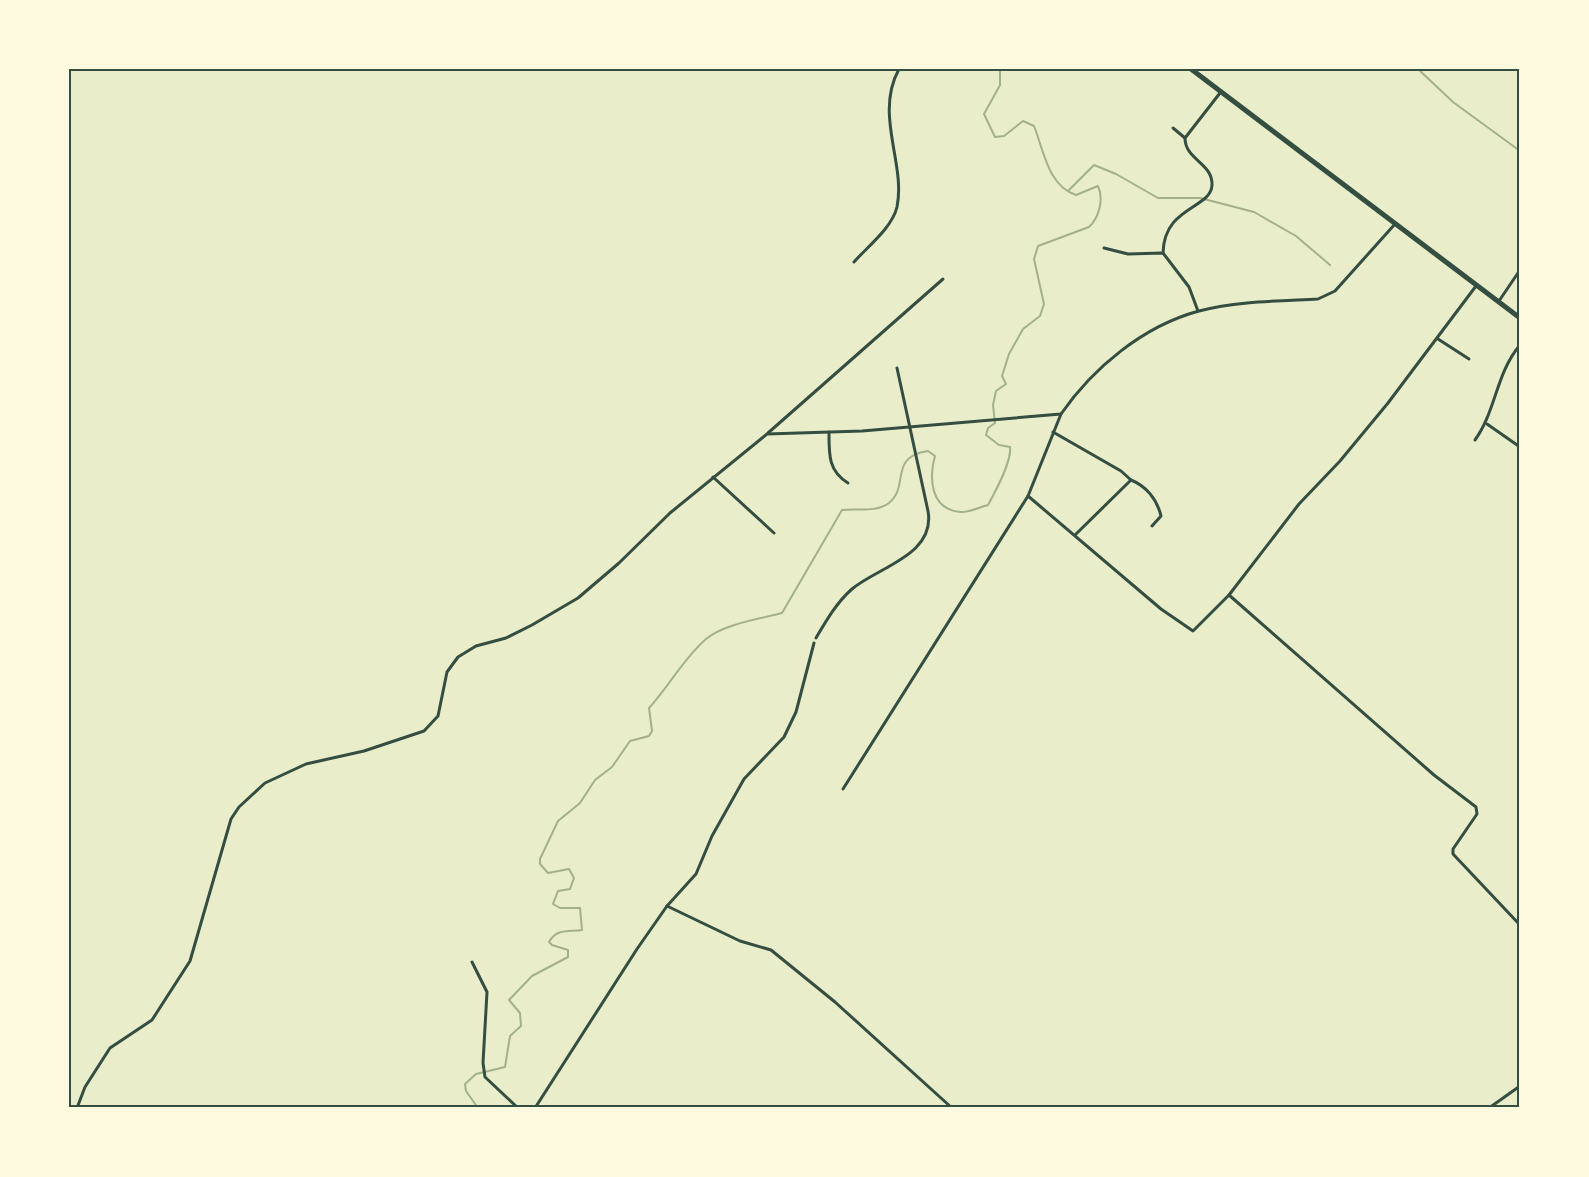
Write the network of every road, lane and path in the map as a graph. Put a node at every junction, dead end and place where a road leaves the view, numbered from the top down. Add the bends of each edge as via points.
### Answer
1 (899, 69) edge
2 (1191, 69) edge
3 (1221, 91) junction
4 (1173, 128) dead end
5 (1185, 138) junction
6 (1395, 224) junction
7 (1104, 248) dead end
8 (1163, 253) junction
9 (854, 262) dead end
10 (1520, 270) edge
11 (943, 279) dead end
12 (1476, 286) junction
13 (1499, 302) junction
14 (1198, 311) junction
15 (1520, 318) edge
16 (1438, 339) junction
17 (1520, 345) edge
18 (1469, 359) dead end
19 (897, 368) dead end
20 (1061, 414) junction
21 (1486, 424) junction
22 (909, 428) junction
23 (829, 432) junction
24 (1053, 432) junction
25 (767, 434) junction
26 (1475, 440) dead end
27 (1520, 447) edge
28 (713, 477) junction
29 (1131, 480) junction
30 (848, 483) dead end
31 (1028, 496) junction
32 (1152, 526) dead end
33 (774, 533) dead end
34 (1075, 535) junction
35 (1228, 595) junction
36 (843, 789) dead end
37 (667, 906) junction
38 (1520, 925) edge
39 (472, 962) dead end
40 (1520, 1086) edge
41 (77, 1108) edge
42 (518, 1108) edge
43 (535, 1108) edge
44 (952, 1108) edge
45 (1489, 1108) edge

1 - 9 street via 893,82 889,118 897,207 887,225
2 - 3 highway
3 - 5 street
3 - 6 highway
4 - 5 street
5 - 8 street via 1187,151 1210,176 1212,188 1205,199 1173,222
6 - 12 highway
6 - 14 street via 1335,291 1323,298
7 - 8 street via 1128,254
8 - 14 street via 1189,287
10 - 13 street
11 - 25 street
12 - 13 highway
12 - 16 street
13 - 15 highway
14 - 20 street via 1160,327 1097,369
16 - 18 street
16 - 35 street
17 - 21 street via 1502,375
19 - 22 street
20 - 22 street
20 - 24 street
21 - 26 street
21 - 27 street
22 - 23 street
22 - 37 street via 929,520 926,536 903,558 849,591 815,640 792,722 784,737 744,779 696,874
23 - 25 street
23 - 30 street via 830,463 837,476
24 - 29 street
24 - 31 street
25 - 28 street
28 - 33 street
28 - 41 street via 578,598 506,638 476,646 458,657 447,672 438,716 424,731 288,771 265,783 238,807 231,819 192,957 152,1020 110,1048 85,1087
29 - 32 street via 1145,486 1159,510 1161,516
29 - 34 street
31 - 34 street
31 - 36 street
34 - 35 street via 1190,631
35 - 38 street via 1475,806 1477,814 1453,854
37 - 43 street
37 - 44 street via 740,941 771,950
39 - 42 street via 487,992 485,1077
40 - 45 street

